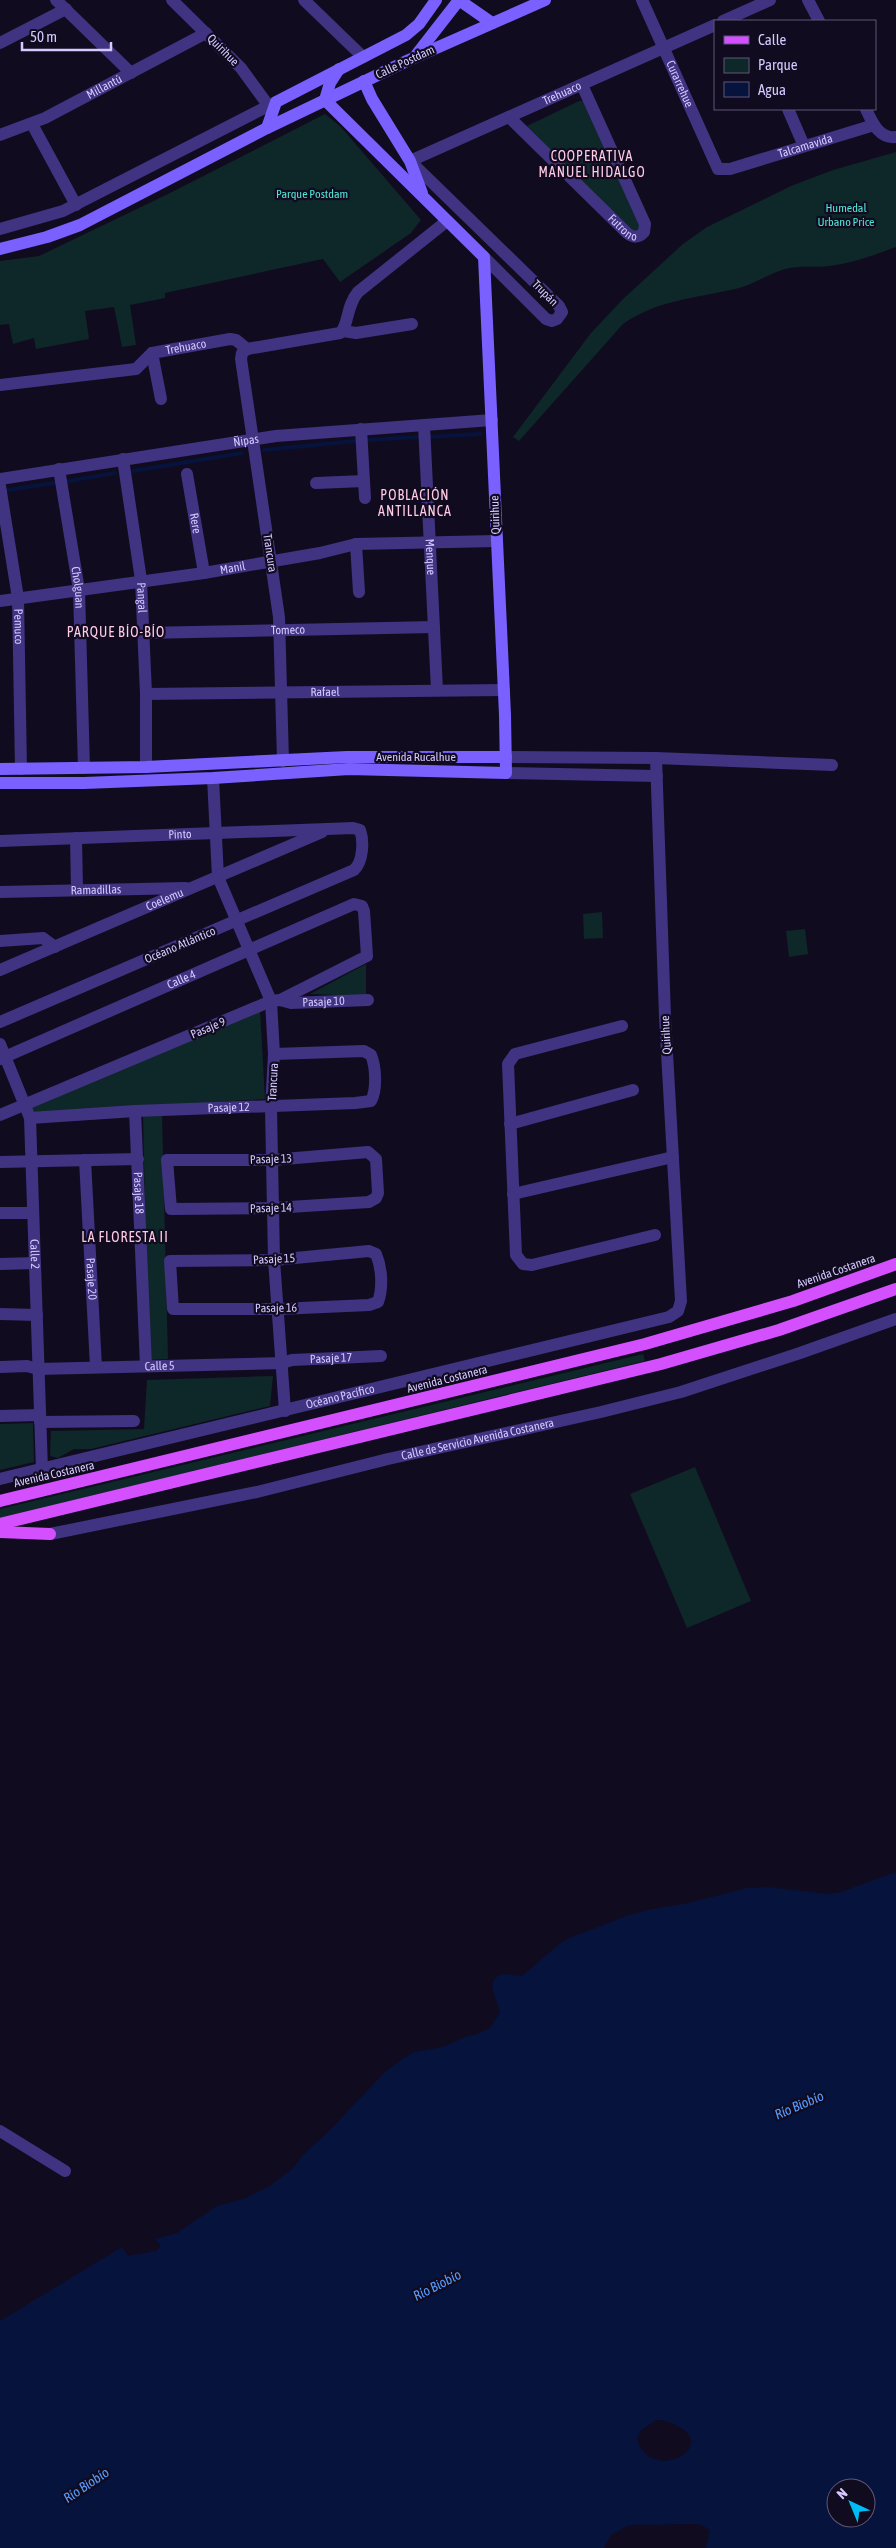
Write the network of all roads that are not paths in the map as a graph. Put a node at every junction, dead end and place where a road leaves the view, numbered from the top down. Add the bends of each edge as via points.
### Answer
1 (172, 0) edge
2 (304, 0) edge
3 (436, 0) edge
4 (459, 0) edge
5 (545, 0) edge
6 (642, 0) edge
7 (770, 0) edge
8 (808, 0) edge
9 (61, 4) edge
10 (746, 17) edge
11 (729, 20) edge
12 (818, 20) edge
13 (492, 23) junction
14 (714, 25) edge
15 (206, 33) junction
16 (0, 43) edge
17 (664, 48) junction
18 (363, 57) junction
19 (409, 60) junction
20 (339, 69) junction
21 (131, 72) junction
22 (364, 81) junction
23 (582, 85) junction
24 (325, 100) junction
25 (272, 104) junction
26 (788, 110) edge
27 (866, 110) edge
28 (509, 117) junction
29 (32, 124) junction
30 (874, 125) junction
31 (267, 128) junction
32 (0, 135) edge
33 (896, 137) edge
34 (804, 146) junction
35 (410, 161) junction
36 (718, 169) joint
37 (423, 198) junction
38 (76, 205) junction
39 (447, 221) junction
40 (0, 229) edge
41 (0, 249) edge
42 (484, 257) junction
43 (412, 324) dead end
44 (343, 331) junction
45 (247, 349) junction
46 (152, 353) junction
47 (0, 386) edge
48 (161, 400) dead end
49 (492, 420) junction
50 (424, 424) junction
51 (361, 429) junction
52 (253, 440) junction
53 (123, 459) junction
54 (59, 469) junction
55 (187, 474) dead end
56 (0, 479) edge
57 (364, 481) junction
58 (316, 483) dead end
59 (0, 486) edge
60 (365, 498) dead end
61 (496, 540) junction
62 (430, 542) junction
63 (356, 544) junction
64 (271, 561) junction
65 (204, 573) junction
66 (141, 580) junction
67 (79, 590) junction
68 (359, 592) dead end
69 (18, 598) junction
70 (0, 601) edge
71 (434, 627) junction
72 (280, 630) junction
73 (143, 633) junction
74 (436, 690) junction
75 (504, 690) junction
76 (282, 691) junction
77 (146, 694) junction
78 (506, 757) junction
79 (656, 758) junction
80 (282, 761) junction
81 (214, 764) junction
82 (832, 765) dead end
83 (146, 766) junction
84 (84, 768) junction
85 (0, 769) edge
86 (21, 769) junction
87 (506, 773) junction
88 (657, 776) junction
89 (213, 778) junction
90 (0, 783) edge
91 (329, 829) junction
92 (215, 833) junction
93 (76, 838) junction
94 (0, 841) edge
95 (358, 866) joint
96 (218, 877) junction
97 (193, 888) junction
98 (77, 890) junction
99 (0, 892) edge
100 (362, 906) joint
101 (236, 921) junction
102 (0, 941) edge
103 (55, 947) junction
104 (248, 951) junction
105 (0, 970) edge
106 (276, 1000) junction
107 (368, 1000) dead end
108 (0, 1022) edge
109 (622, 1026) dead end
110 (2, 1053) edge
111 (274, 1054) junction
112 (634, 1090) dead end
113 (25, 1105) junction
114 (271, 1108) junction
115 (135, 1111) junction
116 (0, 1115) edge
117 (30, 1118) junction
118 (510, 1124) junction
119 (373, 1156) joint
120 (673, 1157) junction
121 (138, 1159) junction
122 (84, 1160) junction
123 (167, 1160) joint
124 (272, 1160) junction
125 (31, 1161) junction
126 (0, 1162) edge
127 (513, 1194) junction
128 (273, 1208) junction
129 (0, 1213) edge
130 (33, 1213) junction
131 (655, 1235) dead end
132 (274, 1260) junction
133 (35, 1263) junction
134 (0, 1264) edge
135 (896, 1264) edge
136 (896, 1289) edge
137 (378, 1302) joint
138 (173, 1309) joint
139 (279, 1309) junction
140 (678, 1311) joint
141 (0, 1314) edge
142 (37, 1315) junction
143 (896, 1319) edge
144 (381, 1356) dead end
145 (282, 1363) junction
146 (146, 1366) junction
147 (0, 1367) edge
148 (96, 1367) junction
149 (38, 1369) junction
150 (285, 1411) junction
151 (0, 1416) edge
152 (40, 1419) junction
153 (134, 1421) dead end
154 (42, 1470) junction
155 (0, 1479) edge
156 (0, 1501) edge
157 (0, 1524) edge
158 (0, 1532) edge
159 (50, 1534) joint
160 (0, 2131) edge
161 (65, 2171) dead end

1 - 15 street, Quirihue
2 - 18 street
3 - 18 street, Calle Postdam via 413,30
4 - 13 street
4 - 19 street via 427,44
5 - 13 street, Calle Postdam
6 - 17 street, Curarrehue
7 - 10 street
8 - 12 street
9 - 16 street
9 - 21 street
10 - 11 street
13 - 19 street, Calle Postdam
14 - 17 street, Trehuaco
15 - 21 street, Millantú
15 - 25 street, Quirihue
17 - 23 street, Trehuaco
17 - 36 street, Curarrehue
18 - 20 street, Calle Postdam
19 - 22 street, Calle Postdam
20 - 24 street
20 - 25 street, Calle Postdam
21 - 29 street, Millantú
22 - 24 street, Calle Postdam
22 - 35 street, Trupán
23 - 28 street, Trehuaco
23 - 28 street, Futrono via 645,224 644,232 639,236 627,233
24 - 31 street, Calle Postdam
24 - 37 street, Trupán
25 - 31 street
25 - 38 street, Calle Postdam
26 - 34 street
27 - 30 street
28 - 35 street, Trehuaco
29 - 32 street, Millantú
29 - 38 street
30 - 33 street via 884,135
30 - 34 street, Talcamavida
31 - 41 street, Calle Postdam via 80,225
34 - 36 street, Talcamavida via 730,169
35 - 37 street, Trupán
35 - 42 street, Trupán via 560,307 560,316 549,321
37 - 39 street, Trupán
38 - 40 street, Calle Postdam via 42,219
39 - 42 street, Trupán
39 - 44 street via 358,292 351,301
42 - 49 street, Quirihue
43 - 44 street via 356,333
44 - 45 street
45 - 46 street, Trehuaco via 230,339
45 - 52 street, Trancura via 240,359
46 - 47 street, Trehuaco via 136,369
46 - 48 street
49 - 50 street, Ñipas
49 - 61 street, Quirihue
50 - 51 street, Ñipas
50 - 62 street, Menque
51 - 52 street, Ñipas via 302,432
51 - 57 street
52 - 53 street, Ñipas
52 - 64 street, Trancura
53 - 54 street, Ñipas
53 - 66 street, Pangal
54 - 56 street, Ñipas
54 - 67 street, Cholguan
55 - 65 street, Rere
57 - 58 street
57 - 60 street
59 - 69 street, Pemuco
61 - 62 street, Manil
61 - 75 street, Quirihue
62 - 63 street, Manil
62 - 71 street, Menque
63 - 64 street, Manil
63 - 68 street
64 - 65 street, Manil
64 - 72 street, Trancura
65 - 66 street, Manil
66 - 67 street, Manil
66 - 73 street, Pangal
67 - 69 street, Manil
67 - 84 street, Cholguan
69 - 70 street, Manil
69 - 86 street, Pemuco
71 - 72 street, Tomeco
71 - 74 street, Menque
72 - 73 street, Tomeco
72 - 76 street, Trancura
73 - 77 street, Pangal
74 - 75 street, Rafael
74 - 76 street, Rafael
75 - 78 street, Quirihue
76 - 77 street, Rafael
76 - 80 street, Trancura
77 - 83 street, Pangal
78 - 79 street, Avenida Rucalhue
78 - 80 street, Avenida Rucalhue
78 - 87 street, Quirihue
79 - 82 street, Avenida Rucalhue
79 - 88 street, Quirihue
80 - 81 street, Avenida Rucalhue
81 - 83 street, Avenida Rucalhue
81 - 89 street, Trancura
83 - 84 street, Avenida Rucalhue
84 - 86 street, Avenida Rucalhue
85 - 86 street, Avenida Rucalhue
87 - 88 street, Avenida Rucalhue
87 - 89 street, Avenida Rucalhue via 349,769
88 - 120 street, Quirihue
89 - 90 street, Avenida Rucalhue
89 - 92 street, Trancura
91 - 92 street, Pinto
91 - 95 street, Pinto via 360,830
91 - 96 street, Coelemu
92 - 93 street, Pinto
92 - 96 street, Trancura
93 - 94 street, Pinto
93 - 98 street
95 - 101 street, Océano Atlántico
96 - 97 street, Coelemu
96 - 101 street, Trancura
97 - 98 street, Ramadillas
97 - 103 street, Coelemu
98 - 99 street, Ramadillas
100 - 104 street, Calle 4 via 354,904
100 - 106 street, Pasaje 9 via 367,956
101 - 104 street, Trancura
101 - 108 street, Océano Atlántico
102 - 103 street via 44,938
103 - 105 street, Coelemu
104 - 106 street, Trancura
104 - 110 street, Calle 4
106 - 107 street, Pasaje 10 via 291,1003
106 - 111 street, Trancura
106 - 113 street, Pasaje 9
109 - 118 street via 510,1058
110 - 113 street, Calle 2
111 - 114 street, Trancura
111 - 114 street, Pasaje 12 via 364,1051 374,1062 374,1096 371,1101
112 - 118 street
113 - 116 street, Pasaje 9
113 - 117 street, Calle 2
114 - 115 street, Pasaje 12
114 - 124 street, Trancura
115 - 117 street, Pasaje 12
115 - 121 street, Pasaje 18
117 - 125 street, Calle 2
118 - 127 street
119 - 124 street, Pasaje 13 via 368,1152
119 - 128 street, Pasaje 14 via 378,1193 369,1202
120 - 127 street
120 - 140 street, Quirihue via 681,1301
121 - 122 street
121 - 146 street, Pasaje 18
122 - 125 street
122 - 148 street, Pasaje 20
123 - 124 street, Pasaje 13
123 - 128 street, Pasaje 14 via 170,1209
124 - 128 street, Trancura
125 - 126 street
125 - 130 street, Calle 2
127 - 131 street via 516,1254 523,1264 532,1265
128 - 132 street, Trancura
129 - 130 street
130 - 133 street, Calle 2
132 - 137 street, Pasaje 15 via 369,1251 376,1254 382,1292
132 - 138 street, Pasaje 15 via 170,1261
132 - 139 street, Trancura
133 - 134 street
133 - 142 street, Calle 2
135 - 156 main road, Avenida Costanera via 792,1301 668,1338
136 - 157 main road via 778,1330 661,1364
137 - 139 street, Pasaje 16
138 - 139 street, Pasaje 16
139 - 145 street, Trancura
140 - 150 street, Océano Pacífico via 669,1317
141 - 142 street
142 - 149 street, Calle 2
143 - 159 street, Calle de Servicio Avenida Costanera via 681,1392 257,1492
144 - 145 street, Pasaje 17
145 - 146 street, Calle 5
145 - 150 street, Trancura
146 - 148 street, Calle 5
147 - 149 street
148 - 149 street, Calle 5
149 - 152 street, Calle 2
150 - 154 street, Océano Pacífico
151 - 152 street
152 - 153 street
152 - 154 street, Calle 2
154 - 155 street, Océano Pacífico
158 - 159 main road
160 - 161 street

